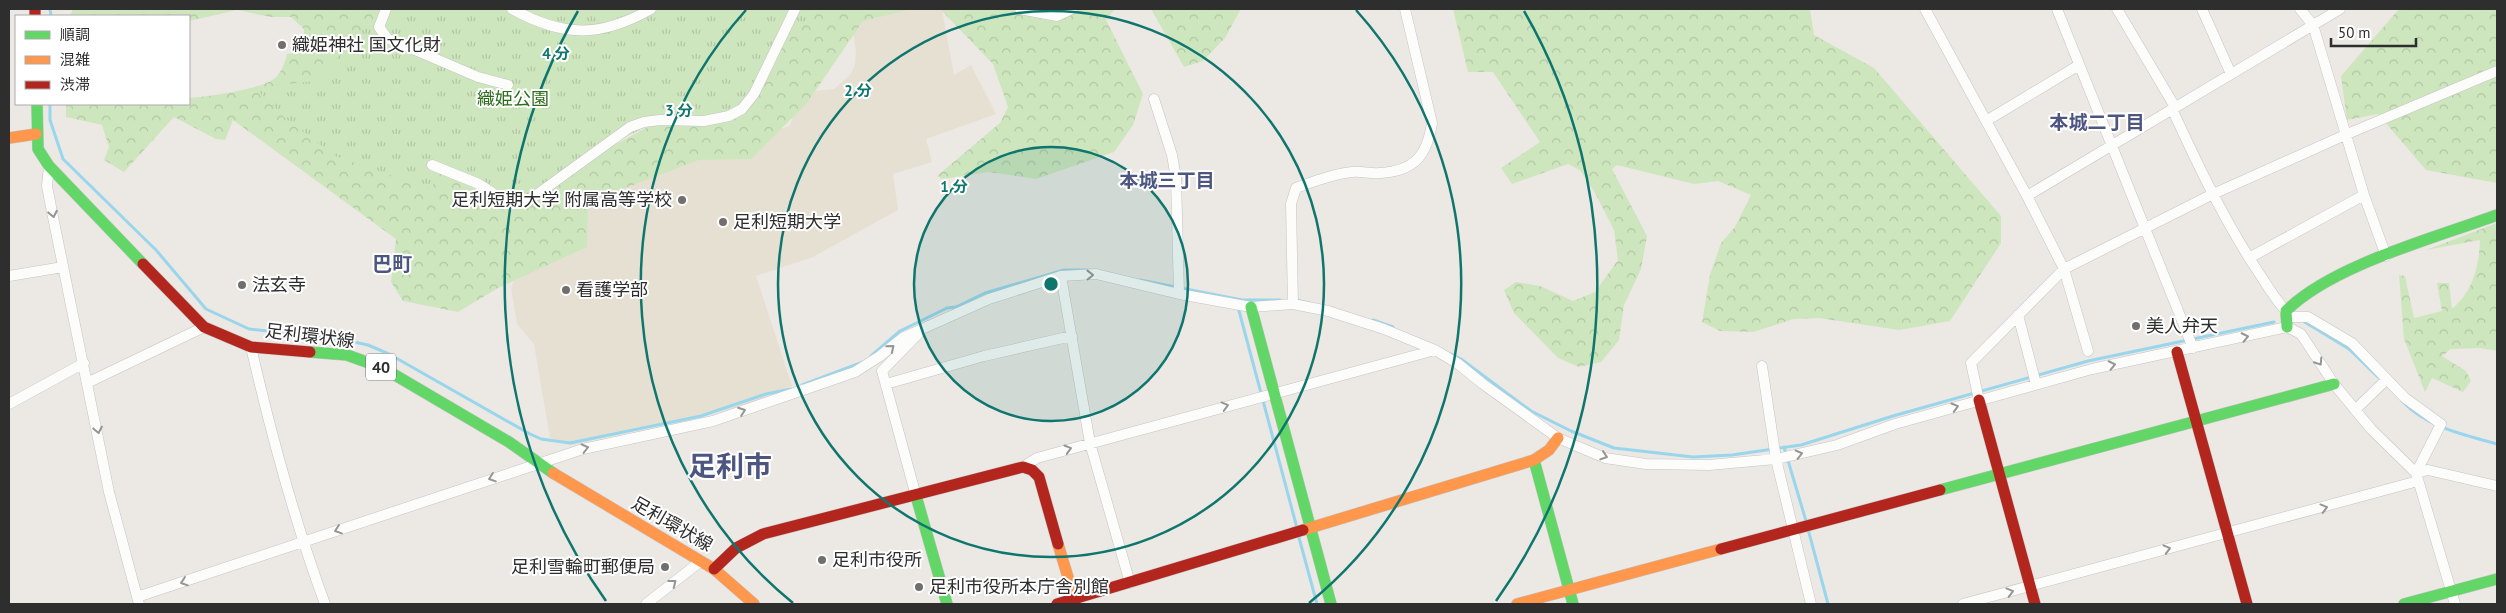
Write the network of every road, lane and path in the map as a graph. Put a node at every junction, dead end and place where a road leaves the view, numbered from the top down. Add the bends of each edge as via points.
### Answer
1 (386, 9) edge
2 (512, 9) edge
3 (651, 9) edge
4 (796, 9) edge
5 (1020, 9) edge
6 (1072, 9) edge
7 (1405, 9) edge
8 (1925, 9) edge
9 (2057, 9) edge
10 (2117, 9) edge
11 (2202, 9) edge
12 (2300, 9) edge
13 (2340, 9) edge
14 (2313, 25) junction
15 (2079, 65) junction
16 (2497, 71) edge
17 (2230, 74) junction
18 (508, 85) dead end
19 (1154, 99) dead end
20 (37, 105) edge
21 (2174, 108) junction
22 (1986, 121) junction
23 (36, 134) junction
24 (2345, 135) junction
25 (9, 138) edge
26 (2112, 145) junction
27 (432, 165) dead end
28 (49, 166) junction
29 (2211, 195) junction
30 (2364, 195) junction
31 (2027, 196) junction
32 (2497, 215) edge
33 (2145, 228) junction
34 (2386, 256) junction
35 (2249, 258) junction
36 (63, 267) junction
37 (2064, 269) junction
38 (9, 276) edge
39 (1061, 276) junction
40 (1179, 294) junction
41 (1293, 304) junction
42 (1251, 307) junction
43 (2018, 315) junction
44 (2286, 318) junction
45 (204, 327) junction
46 (924, 328) junction
47 (1072, 336) junction
48 (251, 346) junction
49 (2198, 347) junction
50 (1435, 350) junction
51 (2088, 351) dead end
52 (2177, 352) junction
53 (84, 363) junction
54 (1762, 366) dead end
55 (2387, 379) junction
56 (88, 382) junction
57 (886, 384) junction
58 (2036, 384) junction
59 (2334, 384) junction
60 (1274, 393) junction
61 (1980, 400) junction
62 (9, 404) edge
63 (2355, 410) junction
64 (2195, 421) junction
65 (1558, 438) junction
66 (1090, 443) junction
67 (1776, 459) junction
68 (1534, 460) junction
69 (538, 463) junction
70 (1023, 467) junction
71 (2000, 475) junction
72 (2417, 477) junction
73 (2497, 486) edge
74 (916, 496) junction
75 (1310, 528) junction
76 (1792, 530) junction
77 (2228, 533) junction
78 (302, 542) junction
79 (701, 561) junction
80 (714, 569) junction
81 (2497, 579) edge
82 (1130, 583) junction
83 (2030, 587) junction
84 (1569, 590) junction
85 (2451, 592) junction
86 (138, 601) edge
87 (1075, 602) edge
88 (324, 604) edge
89 (646, 604) edge
90 (754, 604) edge
91 (948, 604) edge
92 (1057, 604) edge
93 (1331, 604) edge
94 (1516, 604) edge
95 (1573, 604) edge
96 (1812, 604) edge
97 (1963, 604) edge
98 (2035, 604) edge
99 (2247, 604) edge
100 (2404, 604) edge
101 (2455, 604) edge

1 - 18 street via 379,27 386,38 478,77
2 - 3 street via 542,22 583,32 639,16
4 - 27 street via 754,94 742,109 729,116 704,121 652,121 630,127 528,201 511,204 479,184
5 - 6 street via 1057,16
7 - 41 street via 1432,123 1429,141 1419,159 1404,169 1354,172 1315,180 1296,188 1291,204
8 - 22 street
9 - 15 street
10 - 21 street
11 - 17 street
12 - 14 street
13 - 14 street
14 - 17 street
14 - 24 street
15 - 22 street
15 - 26 street
16 - 24 street
17 - 21 street
19 - 40 street via 1176,178
20 - 23 street, 足利環状線 / 40
21 - 26 street
21 - 29 street
22 - 31 street
23 - 25 street
23 - 28 street, 足利環状線 / 40 via 38,149
24 - 29 street
24 - 30 street
26 - 31 street
26 - 33 street
28 -> 36 street via 48,186
28 - 45 street, 足利環状線 / 40
29 - 33 street
29 - 35 street
30 - 34 street
30 - 35 street
31 - 37 street
32 - 34 street
33 - 37 street
33 - 49 street
34 - 44 street via 2302,296
35 - 44 street
36 - 38 street
36 - 53 street
37 - 43 street
37 - 51 street
39 -> 40 street via 1096,274
39 - 46 street via 989,299
39 - 47 street
40 - 42 street
41 - 42 street
41 - 50 street via 1384,329
42 - 60 street
43 - 58 street
43 - 61 street via 1971,362
49 -> 44 street
44 - 55 street via 2308,317 2352,343
44 -> 59 street via 2301,334
45 - 48 street, 足利環状線 / 40
45 - 56 street
46 - 57 street via 882,371
69 -> 46 street via 582,449 713,421 855,372 904,336
47 - 57 street via 984,356
47 - 66 street
48 - 69 street, 足利環状線 / 40 via 347,355 366,360 457,410
48 - 78 street via 272,438
49 - 52 street
50 - 60 street
50 - 65 street
58 -> 52 street
52 - 64 street
53 - 56 street
53 - 62 street
54 - 67 street
55 - 63 street
55 - 72 street via 2405,398 2441,424
56 -> 86 street via 109,492
57 - 74 street
58 - 61 street
59 - 63 street
59 - 64 street
66 -> 60 street
60 - 75 street
67 -> 61 street via 1837,444
61 - 71 street
63 - 72 street
64 - 71 street
64 - 77 street
65 -> 67 street via 1605,458 1646,464 1709,465
65 - 68 street via 1549,450
70 -> 66 street via 1037,458
66 - 82 street
67 - 76 street
68 - 75 street
68 - 84 street
69 -> 78 street
69 - 79 street, 足利環状線 / 40
70 - 74 street
70 - 87 street via 1039,477
71 - 76 street
71 - 83 street
72 - 73 street via 2428,470
77 -> 72 street
72 - 85 street
74 - 80 street via 763,534 733,549
74 - 91 street
75 - 82 street
75 - 93 street
76 - 84 street
76 - 96 street
83 -> 77 street
77 - 99 street
78 -> 86 street
78 - 88 street
79 - 80 street, 足利環状線 / 40
89 -> 79 street
80 - 90 street, 足利環状線 / 40
81 - 85 street
82 - 87 street
97 -> 83 street
83 - 98 street
84 - 94 street
84 - 95 street
85 - 100 street
85 - 101 street
87 - 92 street

